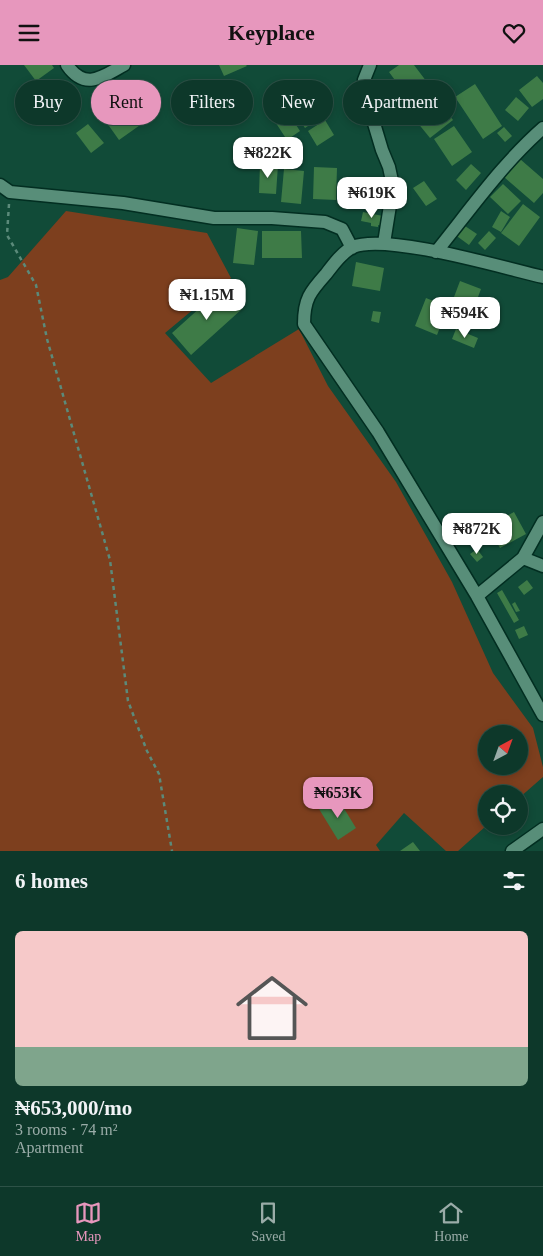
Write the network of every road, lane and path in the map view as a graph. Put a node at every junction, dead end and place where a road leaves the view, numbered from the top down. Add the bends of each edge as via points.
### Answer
1 (67, 65) edge
2 (124, 65) edge
3 (370, 65) edge
4 (543, 128) edge
5 (5, 189) edge
6 (384, 243) junction
7 (352, 248) junction
8 (436, 252) junction
9 (543, 277) edge
10 (543, 522) edge
11 (523, 557) junction
12 (543, 566) edge
13 (476, 596) junction
14 (543, 715) edge
15 (543, 829) edge
16 (172, 851) edge
17 (512, 851) edge

1 - 2 street via 75,77 88,80 100,78
3 - 6 street via 364,90 392,181
4 - 8 street via 503,169
5 - 7 street via 214,218 325,222 342,229
5 - 16 path via 7,235 36,285 47,339 110,560 128,701 159,774
6 - 7 street via 367,243
6 - 8 street
7 - 13 street via 312,289 304,306 304,324 378,431
8 - 9 street
10 - 11 street
11 - 12 street
11 - 13 street
13 - 14 street
15 - 17 street

